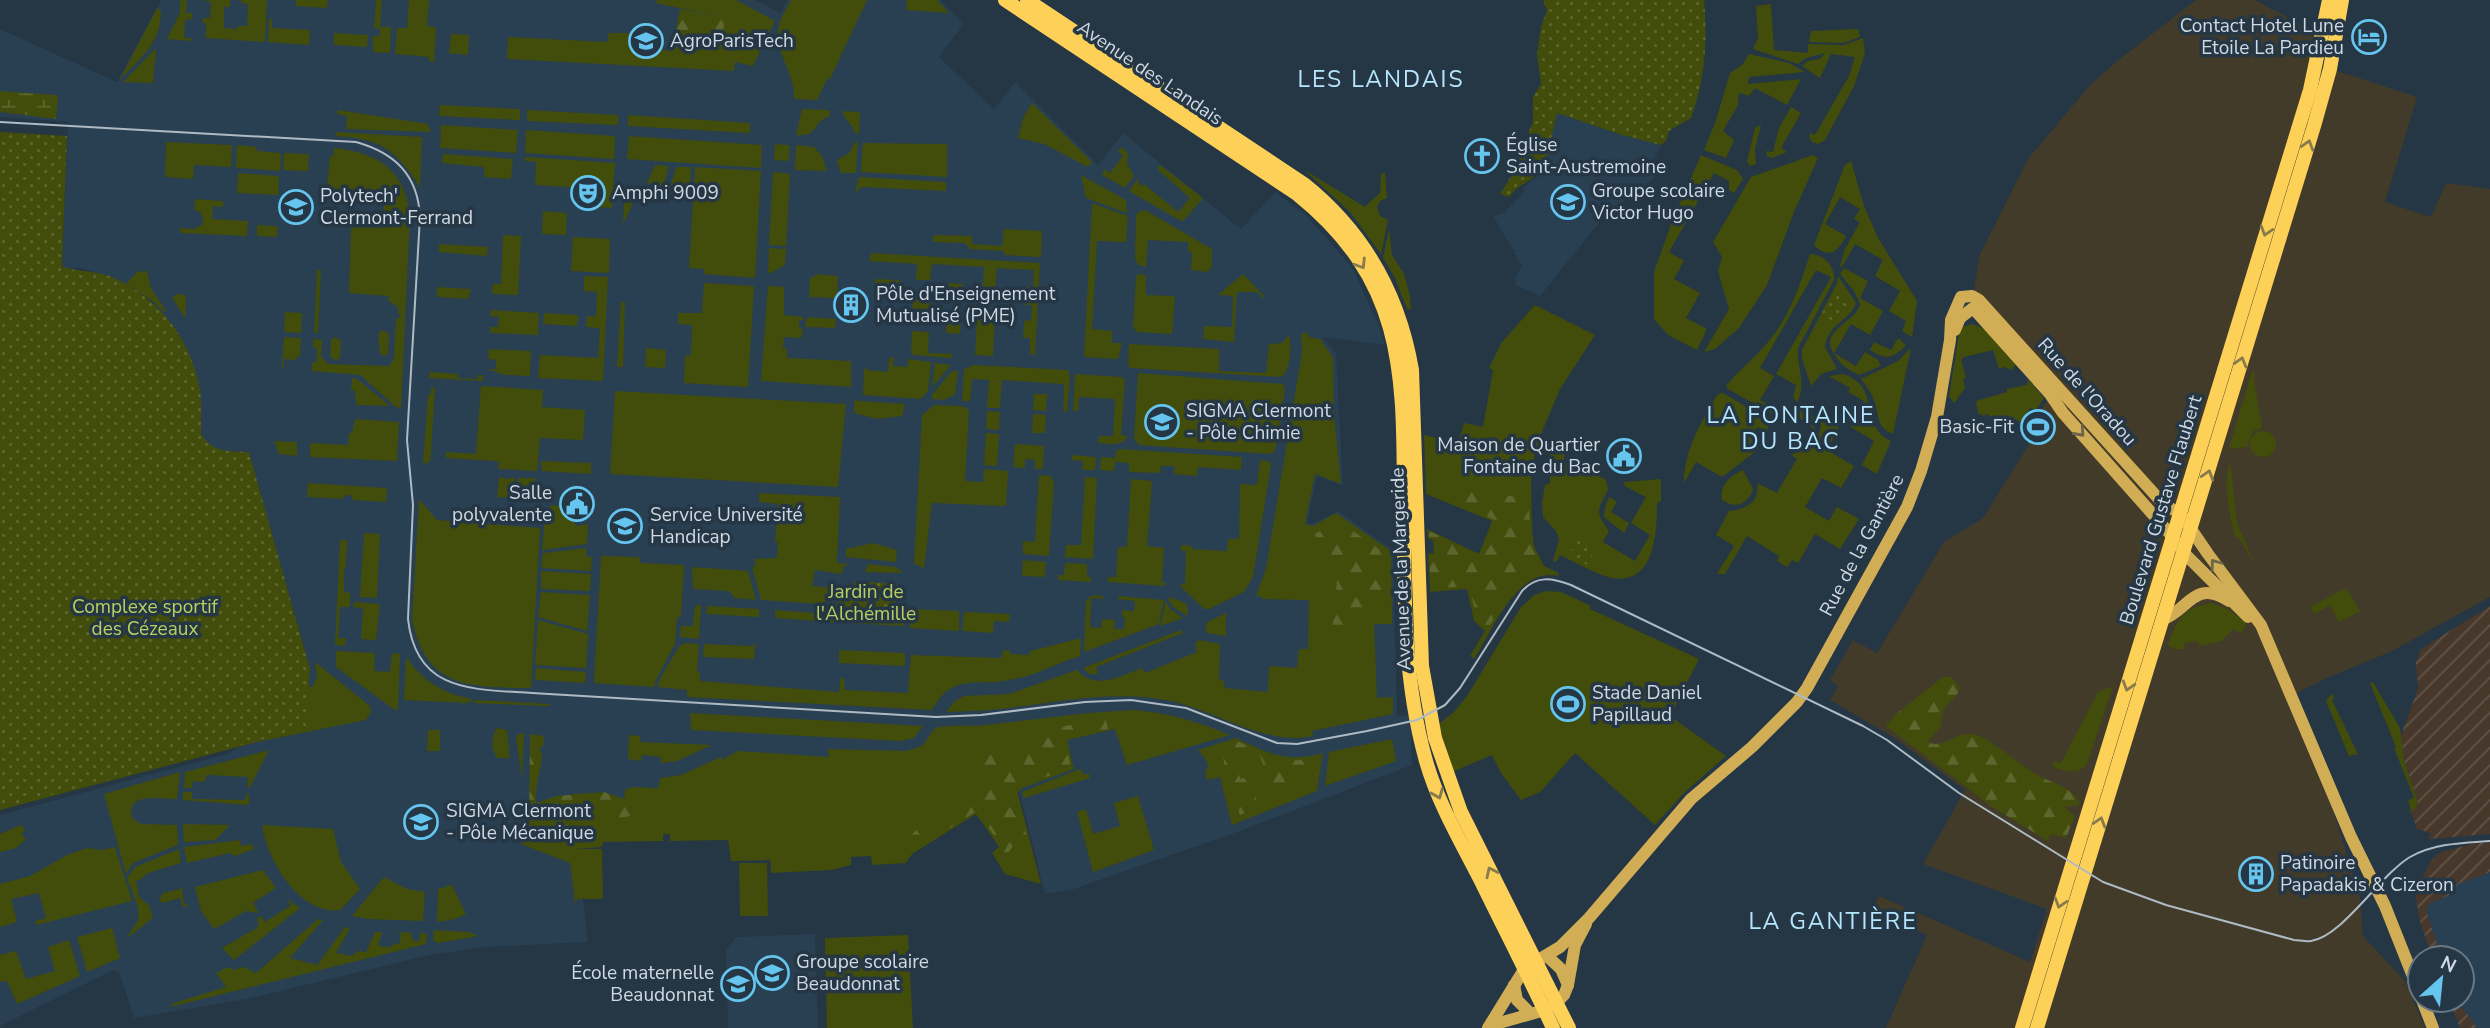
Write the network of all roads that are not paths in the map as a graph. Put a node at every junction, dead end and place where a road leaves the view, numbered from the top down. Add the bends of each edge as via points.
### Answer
1 (1005, 0) edge
2 (1027, 0) edge
3 (2329, 0) edge
4 (2342, 0) edge
5 (1242, 149) junction
6 (1967, 295) joint
7 (1973, 308) joint
8 (1950, 340) junction
9 (2180, 513) junction
10 (2191, 531) junction
11 (2172, 536) junction
12 (2184, 553) junction
13 (2235, 605) junction
14 (2163, 619) junction
15 (2266, 638) junction
16 (1589, 918) junction
17 (2406, 958) edge
18 (1536, 962) junction
19 (1514, 985) junction
20 (1568, 985) junction
21 (1544, 1009) junction
22 (1490, 1026) edge
23 (1553, 1028) edge
24 (1569, 1028) edge
25 (2022, 1028) edge
26 (2037, 1028) edge

1 - 5 main road, Avenue des Landais
2 - 5 main road, Avenue des Landais
3 -> 9 main road, Boulevard Gustave Flaubert via 2310,90
10 -> 4 main road, Boulevard Gustave Flaubert via 2322,99
5 - 18 main road, Avenue de la Margeride via 1304,184 1345,221 1377,266 1399,316 1414,388 1420,634 1431,719 1461,811
6 - 8 main road, Rue de la Gantière via 1961,296 1951,320
6 - 9 main road, Rue de l'Oradou via 1979,300 2158,498
7 - 8 main road, Rue de la Gantière via 1960,318
7 -> 11 main road, Rue de l'Oradou
8 - 16 main road, Rue de la Gantière via 1933,437 1922,471 1907,507 1807,688 1752,747 1691,799
9 - 10 main road
9 - 11 main road, Boulevard Gustave Flaubert
10 - 12 main road, Boulevard Gustave Flaubert
15 -> 10 main road via 2257,617
11 - 12 main road, Rue de l'Oradou
11 -> 25 main road, Boulevard Gustave Flaubert
12 - 13 main road, Rue de l'Oradou
12 - 14 main road, Boulevard Gustave Flaubert
13 - 14 main road via 2217,595 2198,595 2174,616
13 - 15 main road, Rue de l'Oradou
26 -> 14 main road, Boulevard Gustave Flaubert
15 - 17 main road
16 - 18 main road, Rue de la Gantière via 1560,947
16 - 20 main road, Rue de la Gantière via 1575,945
18 - 19 main road, Rue de la Gantière
18 - 20 main road via 1562,969
18 - 21 main road, Avenue de la Margeride
19 - 21 main road via 1517,1000
19 - 22 main road, Rue de la Gantière
20 - 21 main road via 1564,995
21 - 22 main road
21 - 23 main road, Avenue de la Margeride
21 - 24 main road, Avenue de la Margeride

